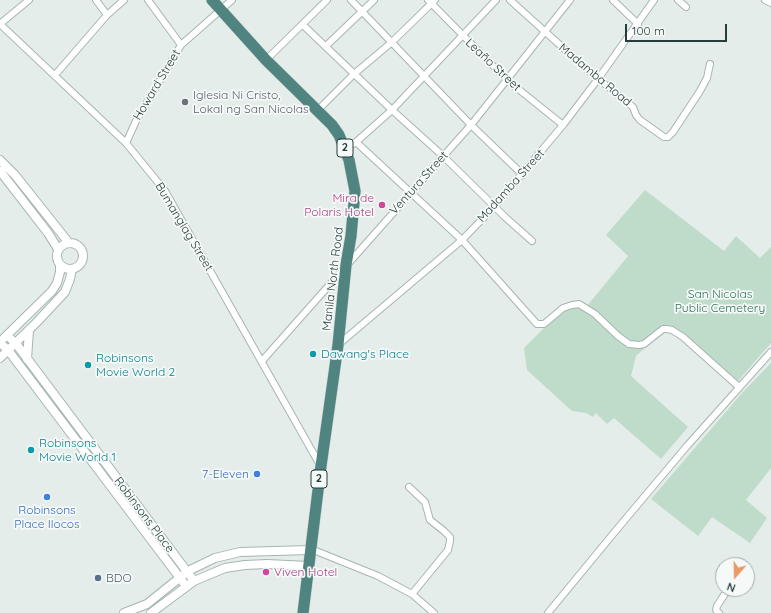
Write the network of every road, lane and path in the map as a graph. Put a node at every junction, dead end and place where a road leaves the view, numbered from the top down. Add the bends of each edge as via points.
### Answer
1 (29, 0) edge
2 (96, 0) edge
3 (124, 0) edge
4 (148, 0) edge
5 (212, 0) edge
6 (232, 0) edge
7 (328, 0) edge
8 (351, 0) edge
9 (374, 0) edge
10 (496, 0) edge
11 (510, 0) edge
12 (570, 0) edge
13 (613, 0) edge
14 (654, 0) edge
15 (678, 0) edge
16 (766, 0) edge
17 (431, 1) edge
18 (771, 3) edge
19 (686, 7) dead end
20 (219, 10) junction
21 (362, 10) junction
22 (107, 15) junction
23 (0, 24) edge
24 (638, 24) junction
25 (303, 25) junction
26 (545, 33) junction
27 (462, 35) junction
28 (392, 42) junction
29 (181, 45) junction
30 (326, 46) junction
31 (266, 60) junction
32 (710, 64) dead end
33 (354, 74) junction
34 (54, 75) junction
35 (423, 76) junction
36 (598, 79) junction
37 (507, 80) junction
38 (392, 110) junction
39 (317, 112) junction
40 (563, 125) junction
41 (471, 126) junction
42 (356, 142) junction
43 (126, 143) junction
44 (345, 149) junction
45 (444, 156) junction
46 (0, 160) edge
47 (0, 171) edge
48 (522, 175) junction
49 (411, 192) junction
50 (495, 206) junction
51 (462, 240) junction
52 (532, 241) dead end
53 (69, 243) junction
54 (58, 249) junction
55 (60, 264) junction
56 (346, 265) junction
57 (72, 268) junction
58 (29, 330) junction
59 (7, 334) junction
60 (0, 342) edge
61 (15, 343) junction
62 (338, 345) junction
63 (8, 350) junction
64 (771, 352) edge
65 (0, 358) edge
66 (27, 359) junction
67 (262, 361) junction
68 (0, 362) edge
69 (17, 362) junction
70 (739, 387) junction
71 (321, 466) junction
72 (409, 487) dead end
73 (310, 550) junction
74 (308, 566) junction
75 (188, 571) junction
76 (180, 577) junction
77 (194, 581) junction
78 (186, 586) junction
79 (412, 594) junction
80 (723, 597) edge
81 (124, 613) edge
82 (151, 613) edge
83 (303, 613) edge
84 (434, 613) edge
85 (548, 613) edge
86 (720, 613) edge

1 - 23 street
2 - 22 street
3 - 22 street
4 - 29 street
5 - 20 highway, Manila North Road / 2
6 - 20 street, Howard Street
7 - 25 street
8 - 21 street
9 - 21 street
10 - 27 street
11 - 26 street, Madamba Road
12 - 26 street, Ventura Street
13 - 24 street
14 - 24 street, Madamba Street
15 - 19 street
16 - 18 street
17 - 27 street, Leaño Street
17 - 28 street
20 - 29 street, Howard Street
20 - 31 highway, Manila North Road / 2
21 - 28 street
21 - 30 street
22 - 34 street
23 - 34 street, Bumanglag Street
24 - 36 street, Madamba Street
25 - 30 street
25 - 31 street
26 - 36 street, Madamba Road
26 - 37 street, Ventura Street
27 - 35 street
27 - 37 street, Leaño Street
28 - 33 street
28 - 35 street
29 - 43 street, Howard Street via 136,120
30 - 33 street
31 - 39 highway, Manila North Road / 2
32 - 36 street, Madamba Road via 707,78 700,91 668,137 664,137 640,120 633,106
33 - 38 street
33 - 39 street
34 - 43 street, Bumanglag Street
35 - 38 street
35 - 41 street
36 - 40 street, Madamba Street
37 - 40 street, Leaño Street
37 - 41 street, Ventura Street
38 - 42 street
38 - 45 street
39 - 44 highway, Manila North Road / 2 via 332,125
40 - 48 street, Madamba Street
41 - 45 street, Ventura Street
41 - 48 street
42 - 44 street
42 - 49 street
43 - 67 street, Bumanglag Street via 165,191
44 - 56 highway, Manila North Road / 2 via 355,191
45 - 49 street, Ventura Street
45 - 50 street
46 - 53 street
47 - 54 street
48 - 50 street, Madamba Street
49 - 51 street
49 - 56 street, Ventura Street
50 - 51 street, Madamba Street
50 - 52 street
51 - 62 street, Madamba Street
51 - 70 street via 537,324 544,324 563,308 579,304 595,314 630,344 644,344 660,331 667,329 683,337
53 - 54 street
53 - 57 street via 80,248 82,254 80,264
54 - 55 street via 57,260
55 - 57 street via 68,269
55 - 59 street via 57,283 52,291
56 - 62 highway, Manila North Road / 2
56 - 67 street, Ventura Street
57 - 58 street via 65,292
58 - 61 street
58 - 66 street
59 - 60 street
59 - 61 street, Robinsons Place
60 - 63 street, Robinsons Place
61 - 63 street
61 - 66 street, Robinsons Place
62 - 71 highway, Manila North Road / 2
63 - 65 street
63 - 69 street, Robinsons Place
64 - 70 street
66 - 75 street, Robinsons Place
67 - 71 street, Bumanglag Street
68 - 69 street
69 - 76 street, Robinsons Place
70 - 85 street
71 - 73 highway, Manila North Road / 2
72 - 79 street via 425,502 430,520 450,537 448,550
73 - 74 highway, Manila North Road / 2
73 - 75 street via 240,552 216,558
73 - 79 street via 358,567
74 - 77 street via 245,565 225,568
74 - 83 highway, Manila North Road / 2
75 - 76 street
75 - 77 street, Robinsons Place
76 - 78 street, Robinsons Place
76 - 81 street via 147,604
77 - 78 street
78 - 82 street
79 - 84 street
80 - 86 street via 716,610

